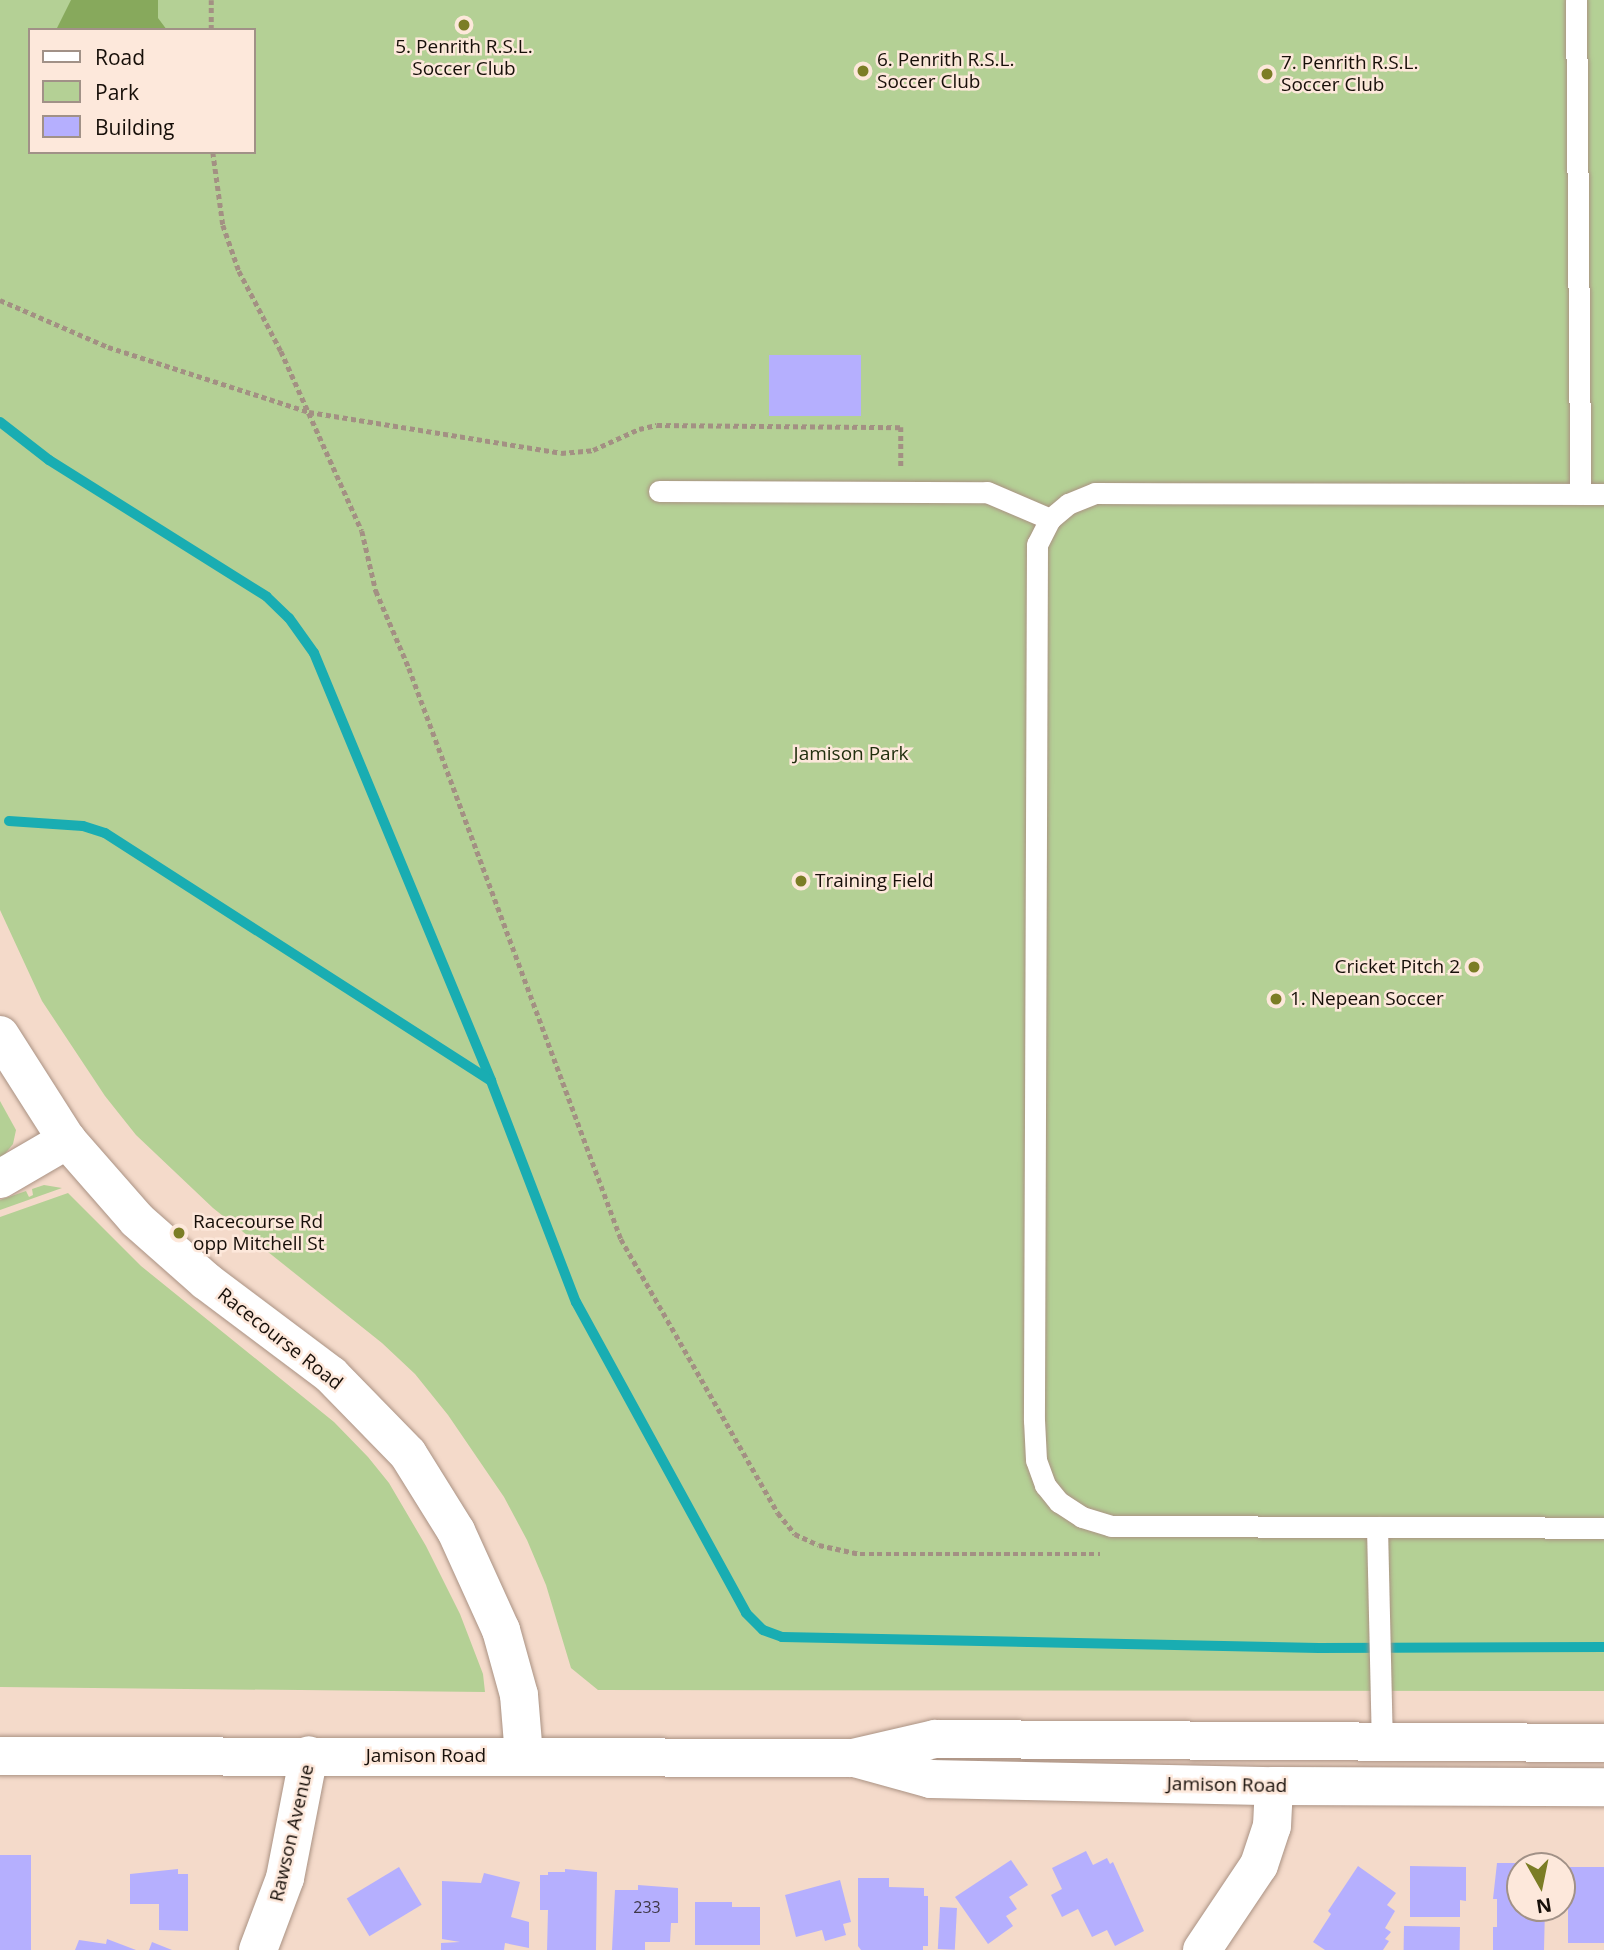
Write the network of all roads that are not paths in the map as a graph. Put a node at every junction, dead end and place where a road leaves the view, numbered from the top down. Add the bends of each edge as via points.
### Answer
1 (1576, 0) edge
2 (659, 491) dead end
3 (1580, 494) junction
4 (1604, 494) edge
5 (1049, 519) junction
6 (0, 1035) edge
7 (66, 1140) junction
8 (0, 1179) edge
9 (1377, 1527) junction
10 (1604, 1528) edge
11 (1382, 1741) junction
12 (1604, 1742) edge
13 (309, 1755) junction
14 (0, 1756) edge
15 (524, 1756) junction
16 (853, 1758) junction
17 (1274, 1786) junction
18 (1604, 1787) edge
19 (258, 1950) edge
20 (1202, 1950) edge

1 - 3 lane
2 - 5 lane via 987,492
3 - 4 lane
3 - 5 lane via 1095,493 1068,503
5 - 9 lane via 1037,544 1036,1460 1045,1485 1059,1502 1082,1517 1111,1526
6 - 7 main road, Racecourse Road
7 - 8 main road
7 - 15 main road, Racecourse Road via 172,1253 331,1375 408,1454 456,1531 501,1630 519,1695
9 - 10 lane
9 - 11 lane
11 - 12 main road, Jamison Road
11 - 16 main road, Jamison Road via 935,1739
13 - 14 main road, Jamison Road
13 - 15 main road, Jamison Road
13 - 19 main road, Rawson Avenue via 285,1878
15 - 16 main road, Jamison Road
16 - 17 main road, Jamison Road via 931,1779
17 - 18 main road, Jamison Road
17 - 20 main road via 1272,1826 1259,1865

